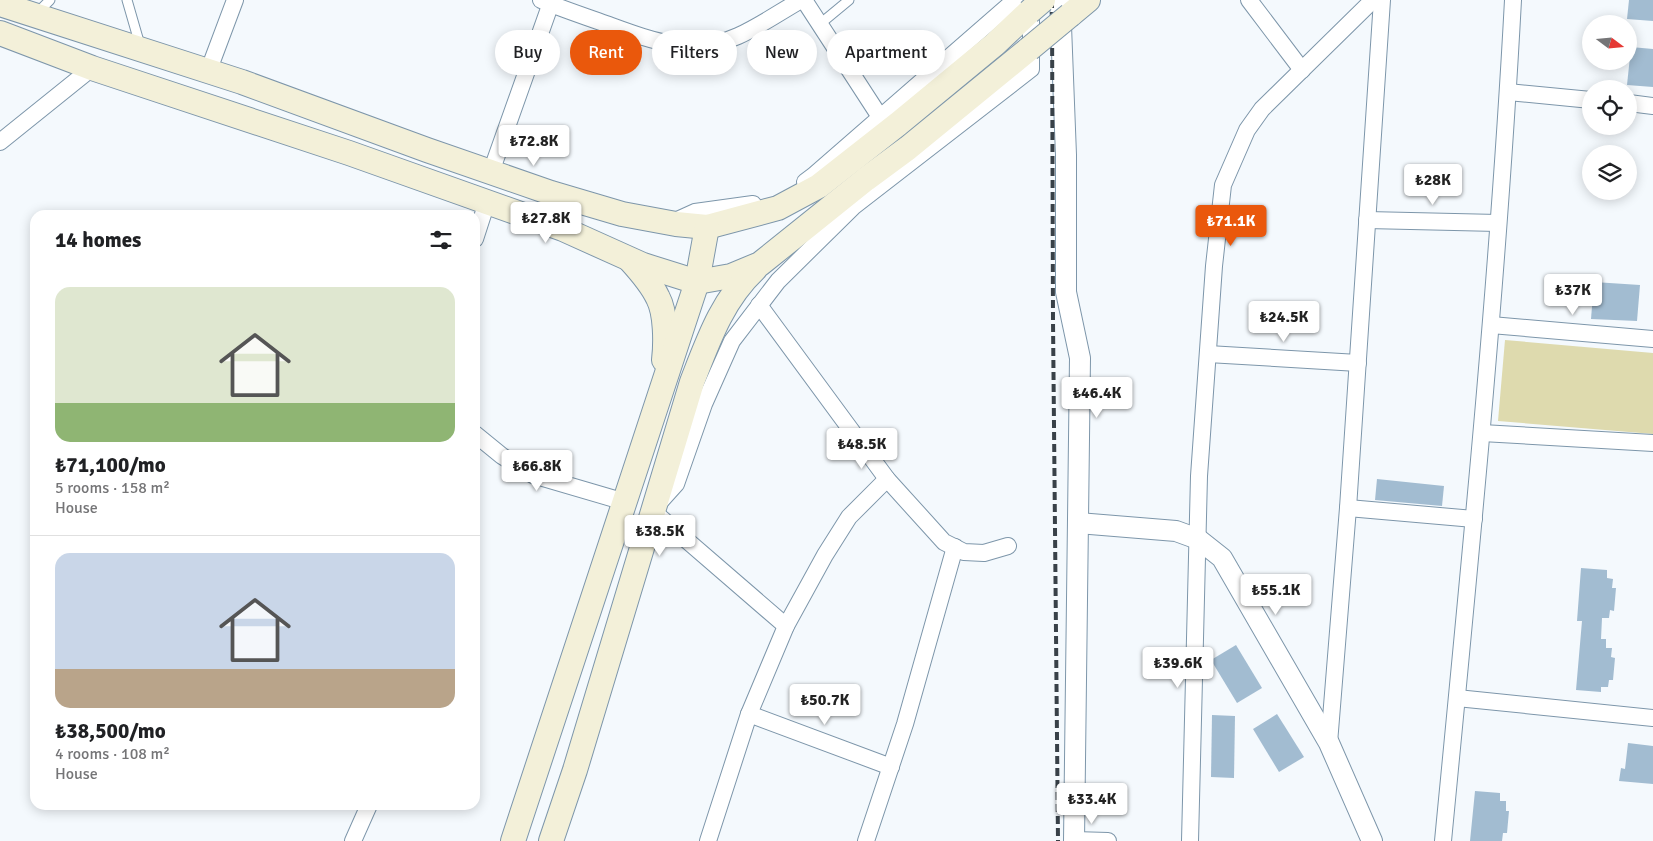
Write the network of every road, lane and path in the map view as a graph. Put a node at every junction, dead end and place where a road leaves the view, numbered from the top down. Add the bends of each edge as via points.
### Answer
1 (128, 0) edge
2 (235, 0) edge
3 (802, 0) edge
4 (849, 0) edge
5 (1088, 0) edge
6 (1248, 0) edge
7 (1373, 0) edge
8 (1382, 0) edge
9 (1513, 0) edge
10 (548, 1) edge
11 (1030, 3) edge
12 (0, 4) edge
13 (42, 8) edge
14 (1065, 8) edge
15 (820, 24) junction
16 (0, 33) edge
17 (141, 50) junction
18 (92, 68) junction
19 (1302, 70) junction
20 (208, 72) junction
21 (1508, 92) junction
22 (1582, 99) edge
23 (1637, 105) edge
24 (1653, 106) edge
25 (880, 117) junction
26 (0, 142) edge
27 (491, 172) junction
28 (487, 202) junction
29 (1367, 220) junction
30 (671, 223) junction
31 (1498, 223) junction
32 (480, 224) edge
33 (708, 227) junction
34 (629, 258) junction
35 (760, 264) junction
36 (697, 282) junction
37 (760, 305) junction
38 (1491, 324) junction
39 (1653, 339) edge
40 (1208, 354) junction
41 (1358, 363) junction
42 (662, 390) junction
43 (1482, 433) junction
44 (480, 438) edge
45 (1653, 443) edge
46 (887, 479) junction
47 (625, 502) junction
48 (1348, 508) junction
49 (654, 510) junction
50 (1474, 519) junction
51 (1078, 523) junction
52 (1198, 538) junction
53 (1008, 546) dead end
54 (955, 548) junction
55 (786, 626) junction
56 (1457, 698) junction
57 (749, 714) junction
58 (1653, 718) edge
59 (1329, 743) junction
60 (891, 767) junction
61 (367, 810) edge
62 (1074, 840) edge
63 (353, 841) edge
64 (513, 841) edge
65 (551, 841) edge
66 (708, 841) edge
67 (866, 841) edge
68 (1108, 841) edge
69 (1190, 841) edge
70 (1372, 841) edge
71 (1443, 841) edge

1 - 17 lane
2 - 20 street
3 - 10 street via 738,36 694,46 653,41
3 - 15 street
4 - 15 lane
5 - 14 main road
6 - 19 street
7 - 19 street
8 - 29 street
9 - 21 street
10 - 27 street
11 - 25 street
11 - 33 main road via 995,44 819,186 778,208
11 - 37 street via 1031,70 853,206 778,280
12 - 13 main road
13 - 17 main road
14 - 35 main road, bridge via 1030,49
14 - 51 street via 1066,292 1080,358
15 - 25 street
16 - 18 main road
17 - 20 main road
18 - 26 street
18 - 28 main road
19 - 40 street via 1262,109 1247,130 1222,185
20 - 27 main road
21 - 22 street
21 - 31 street
23 - 24 street
25 - 30 street via 813,176 776,198 741,207 695,212
27 - 30 main road via 622,214
28 - 32 street
28 - 34 main road via 563,229
29 - 31 street
29 - 41 street
30 - 33 main road
31 - 38 street
33 - 36 main road
34 - 36 main road
34 - 42 main road via 659,299 665,356
35 - 36 main road via 731,276
35 - 49 main road via 730,297 712,330 692,382
36 - 42 main road
37 - 46 street
37 - 49 street via 732,341 704,404 676,484
38 - 39 street
38 - 43 street
40 - 41 street
40 - 52 street
41 - 48 street
42 - 47 main road
43 - 45 street
43 - 50 street
44 - 47 street via 533,475
46 - 54 street via 944,542
46 - 55 street via 849,517
47 - 49 main road
47 - 64 main road
48 - 50 street
48 - 59 street
49 - 55 street
49 - 65 main road
50 - 56 street
51 - 52 street via 1176,531
51 - 62 street
52 - 59 street via 1222,558
52 - 69 street
53 - 54 street via 984,553
54 - 60 street
55 - 57 street
56 - 58 street
56 - 71 street
57 - 60 street
57 - 66 street
59 - 70 street
60 - 67 street
61 - 63 street
62 - 68 street

